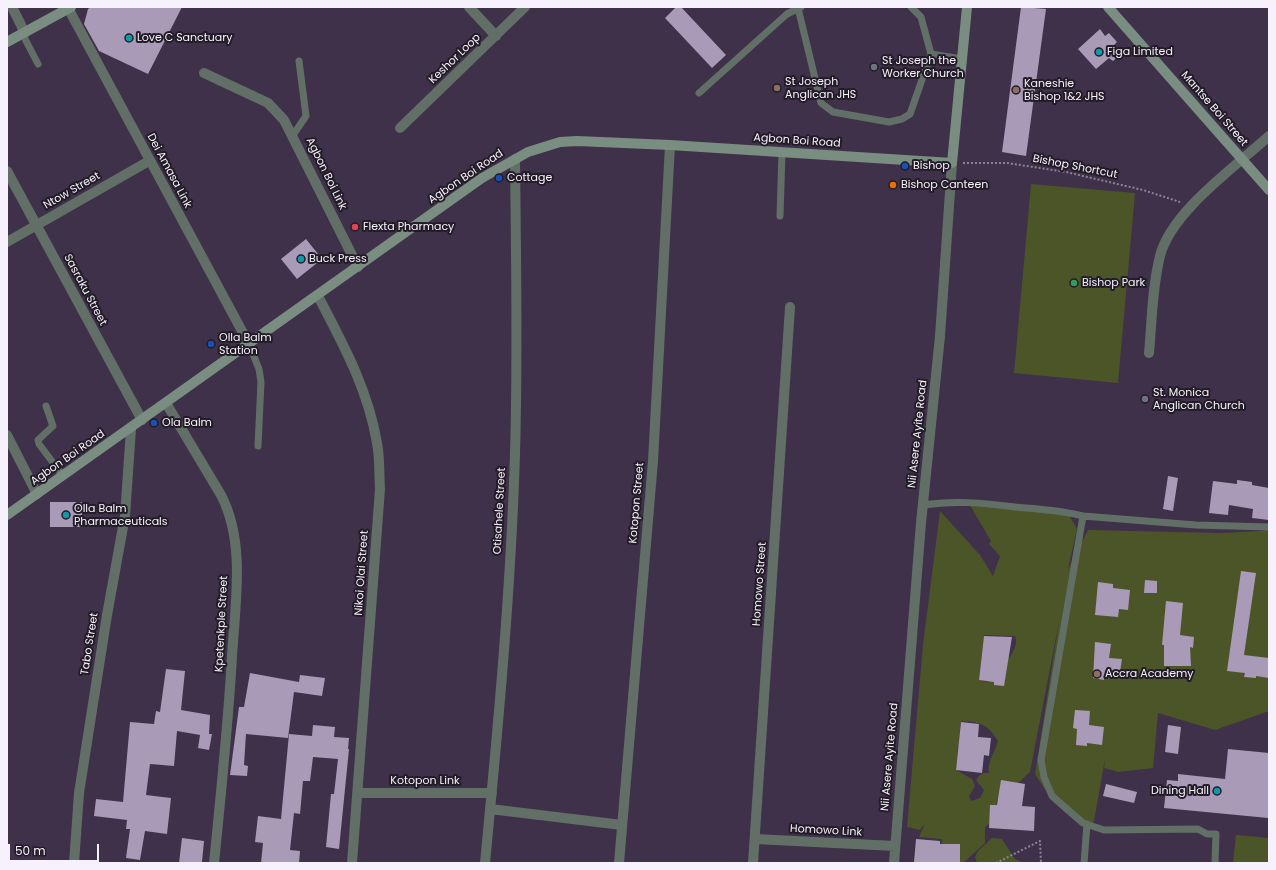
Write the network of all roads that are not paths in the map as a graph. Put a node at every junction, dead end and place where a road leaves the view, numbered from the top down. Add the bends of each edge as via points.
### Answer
1 (12, 7) edge
2 (469, 7) edge
3 (525, 7) edge
4 (800, 7) edge
5 (911, 7) edge
6 (967, 7) edge
7 (1108, 7) edge
8 (70, 8) edge
9 (24, 34) junction
10 (496, 36) junction
11 (7, 42) edge
12 (931, 54) junction
13 (962, 59) junction
14 (299, 62) dead end
15 (38, 64) dead end
16 (204, 74) dead end
17 (699, 93) dead end
18 (400, 128) dead end
19 (293, 135) junction
20 (1269, 136) edge
21 (670, 145) junction
22 (782, 152) junction
23 (515, 159) junction
24 (1243, 160) junction
25 (149, 161) junction
26 (952, 163) junction
27 (7, 171) edge
28 (1269, 190) edge
29 (780, 216) dead end
30 (37, 225) junction
31 (7, 242) edge
32 (358, 267) junction
33 (318, 296) junction
34 (790, 307) dead end
35 (249, 344) junction
36 (1149, 353) dead end
37 (166, 403) junction
38 (46, 406) dead end
39 (145, 418) junction
40 (131, 429) junction
41 (7, 435) edge
42 (258, 446) dead end
43 (63, 476) junction
44 (37, 494) junction
45 (923, 505) junction
46 (7, 515) edge
47 (1083, 516) junction
48 (1269, 527) edge
49 (358, 792) junction
50 (492, 793) junction
51 (490, 809) junction
52 (1087, 824) junction
53 (622, 825) junction
54 (755, 840) junction
55 (895, 846) junction
56 (74, 863) edge
57 (214, 863) edge
58 (352, 863) edge
59 (485, 863) edge
60 (618, 863) edge
61 (753, 863) edge
62 (894, 863) edge
63 (1084, 863) edge
64 (1215, 863) edge

1 - 9 street
2 - 10 street
3 - 10 street, Keshor Loop
4 - 12 lane via 821,103 833,112 889,122 902,120 910,114
4 - 17 lane via 787,14
5 - 12 lane via 921,17
6 - 13 street, Nii Asere Ayite Road
7 - 24 street, Mantse Boi Street
8 - 9 street
8 - 25 street, Dei Amasa Link
9 - 11 street
9 - 15 lane
10 - 18 street, Keshor Loop
12 - 13 lane
13 - 26 street, Nii Asere Ayite Road
14 - 19 lane, Agbon Boi Link via 306,116
16 - 19 street, Agbon Boi Link via 268,103 284,120
19 - 32 street, Agbon Boi Link
20 - 24 street
21 - 22 street, Agbon Boi Road
21 - 23 street, Agbon Boi Road via 577,141 542,147
21 - 53 street, Kotopon Street via 653,462
22 - 26 street, Agbon Boi Road
22 - 29 lane
23 - 32 street, Agbon Boi Road via 482,178
23 - 50 street, Otisahele Street via 515,456 504,650
24 - 28 street, Mantse Boi Street
24 - 36 street via 1191,205 1165,241 1155,278
25 - 30 street, Ntow Street
25 - 35 street, Dei Amasa Link
26 - 45 street, Nii Asere Ayite Road via 940,336
27 - 30 street, Sasraku Street
30 - 31 street, Ntow Street
30 - 39 street, Sasraku Street
32 - 33 street, Agbon Boi Road
33 - 35 street, Agbon Boi Road
33 - 49 street, Nikoi Olai Street via 356,369 366,396 378,445 380,489
34 - 54 street, Homowo Street
35 - 37 street, Agbon Boi Road
35 - 42 lane via 259,369 261,382
37 - 39 street, Agbon Boi Road
37 - 57 street, Kpetenkple Street via 221,495 229,510 234,530 236,584 228,728
38 - 43 lane via 53,426 38,440
39 - 40 street, Agbon Boi Road
40 - 43 street, Agbon Boi Road
40 - 56 street, Tabo Street via 125,516 79,793
41 - 44 street
43 - 44 street, Agbon Boi Road
44 - 46 street, Agbon Boi Road
45 - 47 lane via 962,501
45 - 55 street, Nii Asere Ayite Road
47 - 48 lane via 1196,525
47 - 52 lane via 1042,760 1044,777 1052,796 1072,815
49 - 50 street, Kotopon Link
49 - 58 street, Nikoi Olai Street
50 - 51 street, Otisahele Street
51 - 53 street
51 - 59 street, Otisahele Street
52 - 63 lane
52 - 64 lane via 1104,830 1198,829 1207,834 1216,834
53 - 60 street, Kotopon Street
54 - 55 street, Homowo Link
54 - 61 street, Homowo Street
55 - 62 street, Nii Asere Ayite Road

